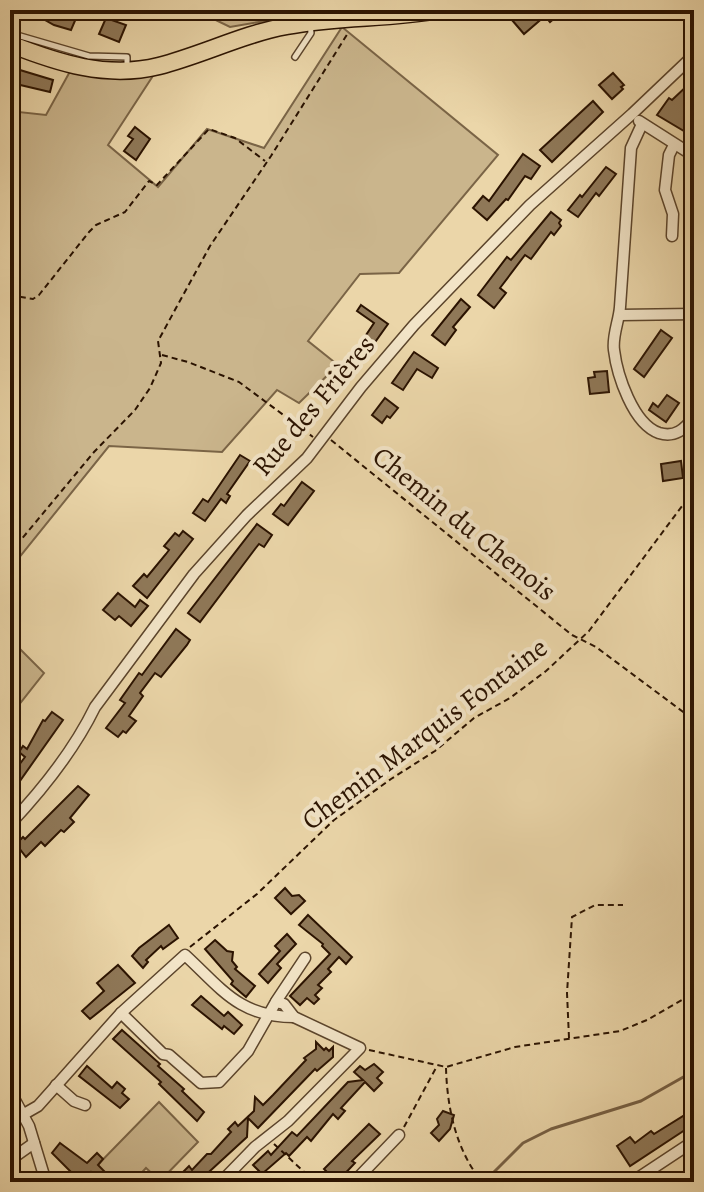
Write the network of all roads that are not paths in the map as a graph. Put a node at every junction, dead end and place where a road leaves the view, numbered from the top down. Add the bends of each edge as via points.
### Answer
1 (440, 10) edge
2 (348, 17) edge
3 (310, 22) junction
4 (10, 33) edge
5 (10, 44) edge
6 (295, 57) dead end
7 (70, 58) junction
8 (692, 60) edge
9 (632, 114) junction
10 (642, 124) junction
11 (674, 145) junction
12 (694, 156) edge
13 (672, 236) dead end
14 (694, 314) edge
15 (620, 315) junction
16 (694, 417) edge
17 (10, 824) edge
18 (305, 958) dead end
19 (276, 1002) junction
20 (121, 1013) junction
21 (269, 1014) junction
22 (294, 1017) junction
23 (56, 1085) junction
24 (10, 1091) edge
25 (85, 1105) dead end
26 (24, 1114) junction
27 (399, 1135) road end
28 (694, 1141) edge
29 (34, 1143) junction
30 (10, 1160) edge
31 (46, 1182) edge
32 (221, 1182) edge
33 (354, 1182) edge
34 (632, 1182) edge

1 - 2 main road
2 - 3 main road
3 - 6 lane via 311,33
3 - 7 main road via 127,71 91,69
4 - 7 lane
5 - 7 main road
8 - 9 street, Rue des Frières
9 - 10 street
9 - 17 street, Rue des Frières via 530,205 444,292 388,353 323,439 194,574 39,793
10 - 11 street
10 - 15 street via 631,148
11 - 12 street
11 - 13 street via 665,190 673,214
14 - 15 street
15 - 16 street via 613,348 640,420 666,435 685,429
18 - 19 street
19 - 21 street
19 - 22 street
20 - 21 street via 185,955 223,993
20 - 21 street via 201,1083 226,1077
20 - 23 street
21 - 22 street
22 - 32 street via 360,1048
23 - 25 street
23 - 26 street
24 - 26 street
26 - 29 street
27 - 33 street
28 - 34 street
29 - 30 street
29 - 31 street

